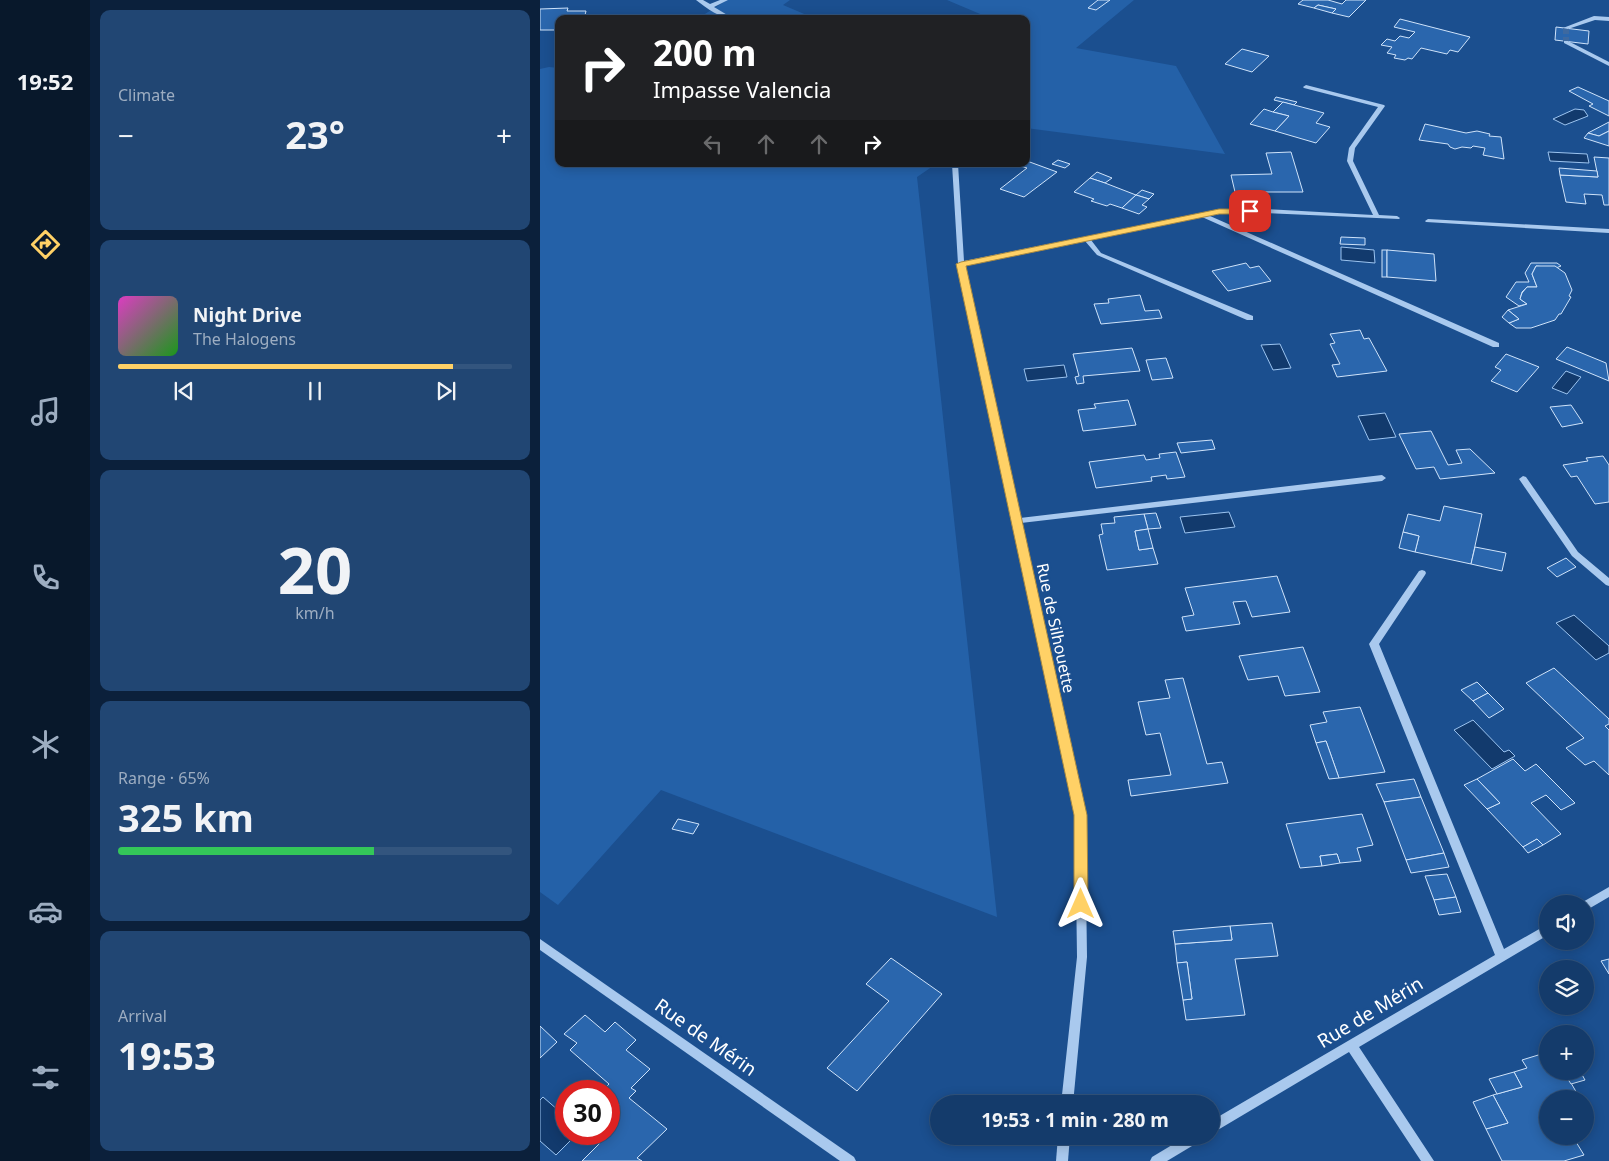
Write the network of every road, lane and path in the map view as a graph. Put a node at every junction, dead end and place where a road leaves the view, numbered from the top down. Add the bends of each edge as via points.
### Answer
1 (699, 0) edge
2 (725, 0) edge
3 (709, 7) junction
4 (724, 15) edge
5 (1609, 19) edge
6 (1566, 28) dead end
7 (1566, 42) dead end
8 (1609, 64) edge
9 (1306, 86) dead end
10 (955, 167) edge
11 (1201, 215) junction
12 (1377, 217) junction
13 (1397, 218) dead end
14 (1428, 221) dead end
15 (1609, 231) edge
16 (1087, 239) junction
17 (961, 264) junction
18 (1250, 318) dead end
19 (1496, 345) dead end
20 (1382, 478) dead end
21 (1523, 479) dead end
22 (1016, 520) junction
23 (1422, 573) dead end
24 (1609, 583) edge
25 (1609, 892) edge
26 (1594, 901) edge
27 (1539, 934) edge
28 (540, 944) edge
29 (1501, 956) junction
30 (1351, 1045) junction
31 (1069, 1095) edge
32 (1220, 1123) edge
33 (1063, 1145) edge
34 (1183, 1145) edge
35 (850, 1161) edge
36 (1062, 1161) edge
37 (1156, 1161) edge
38 (1428, 1161) edge

1 - 3 street
2 - 3 street
3 - 4 street
5 - 6 street via 1594,18
7 - 8 street
9 - 12 street via 1382,106 1352,148 1350,161
10 - 17 street, Rue de Silhouette
11 - 12 street via 1265,211
11 - 16 street
11 - 19 street
12 - 13 street
14 - 15 street
16 - 17 street
16 - 18 street via 1100,254
17 - 22 street, Rue de Silhouette
20 - 22 street
21 - 24 street via 1576,554
22 - 31 street, Rue de Silhouette via 1080,815 1082,957
23 - 29 street via 1374,644
25 - 26 street
27 - 29 street, Rue de Mérin
28 - 35 street, Rue de Mérin
29 - 30 street, Rue de Mérin
30 - 32 street, Rue de Mérin
30 - 38 street
33 - 36 street
34 - 37 street

